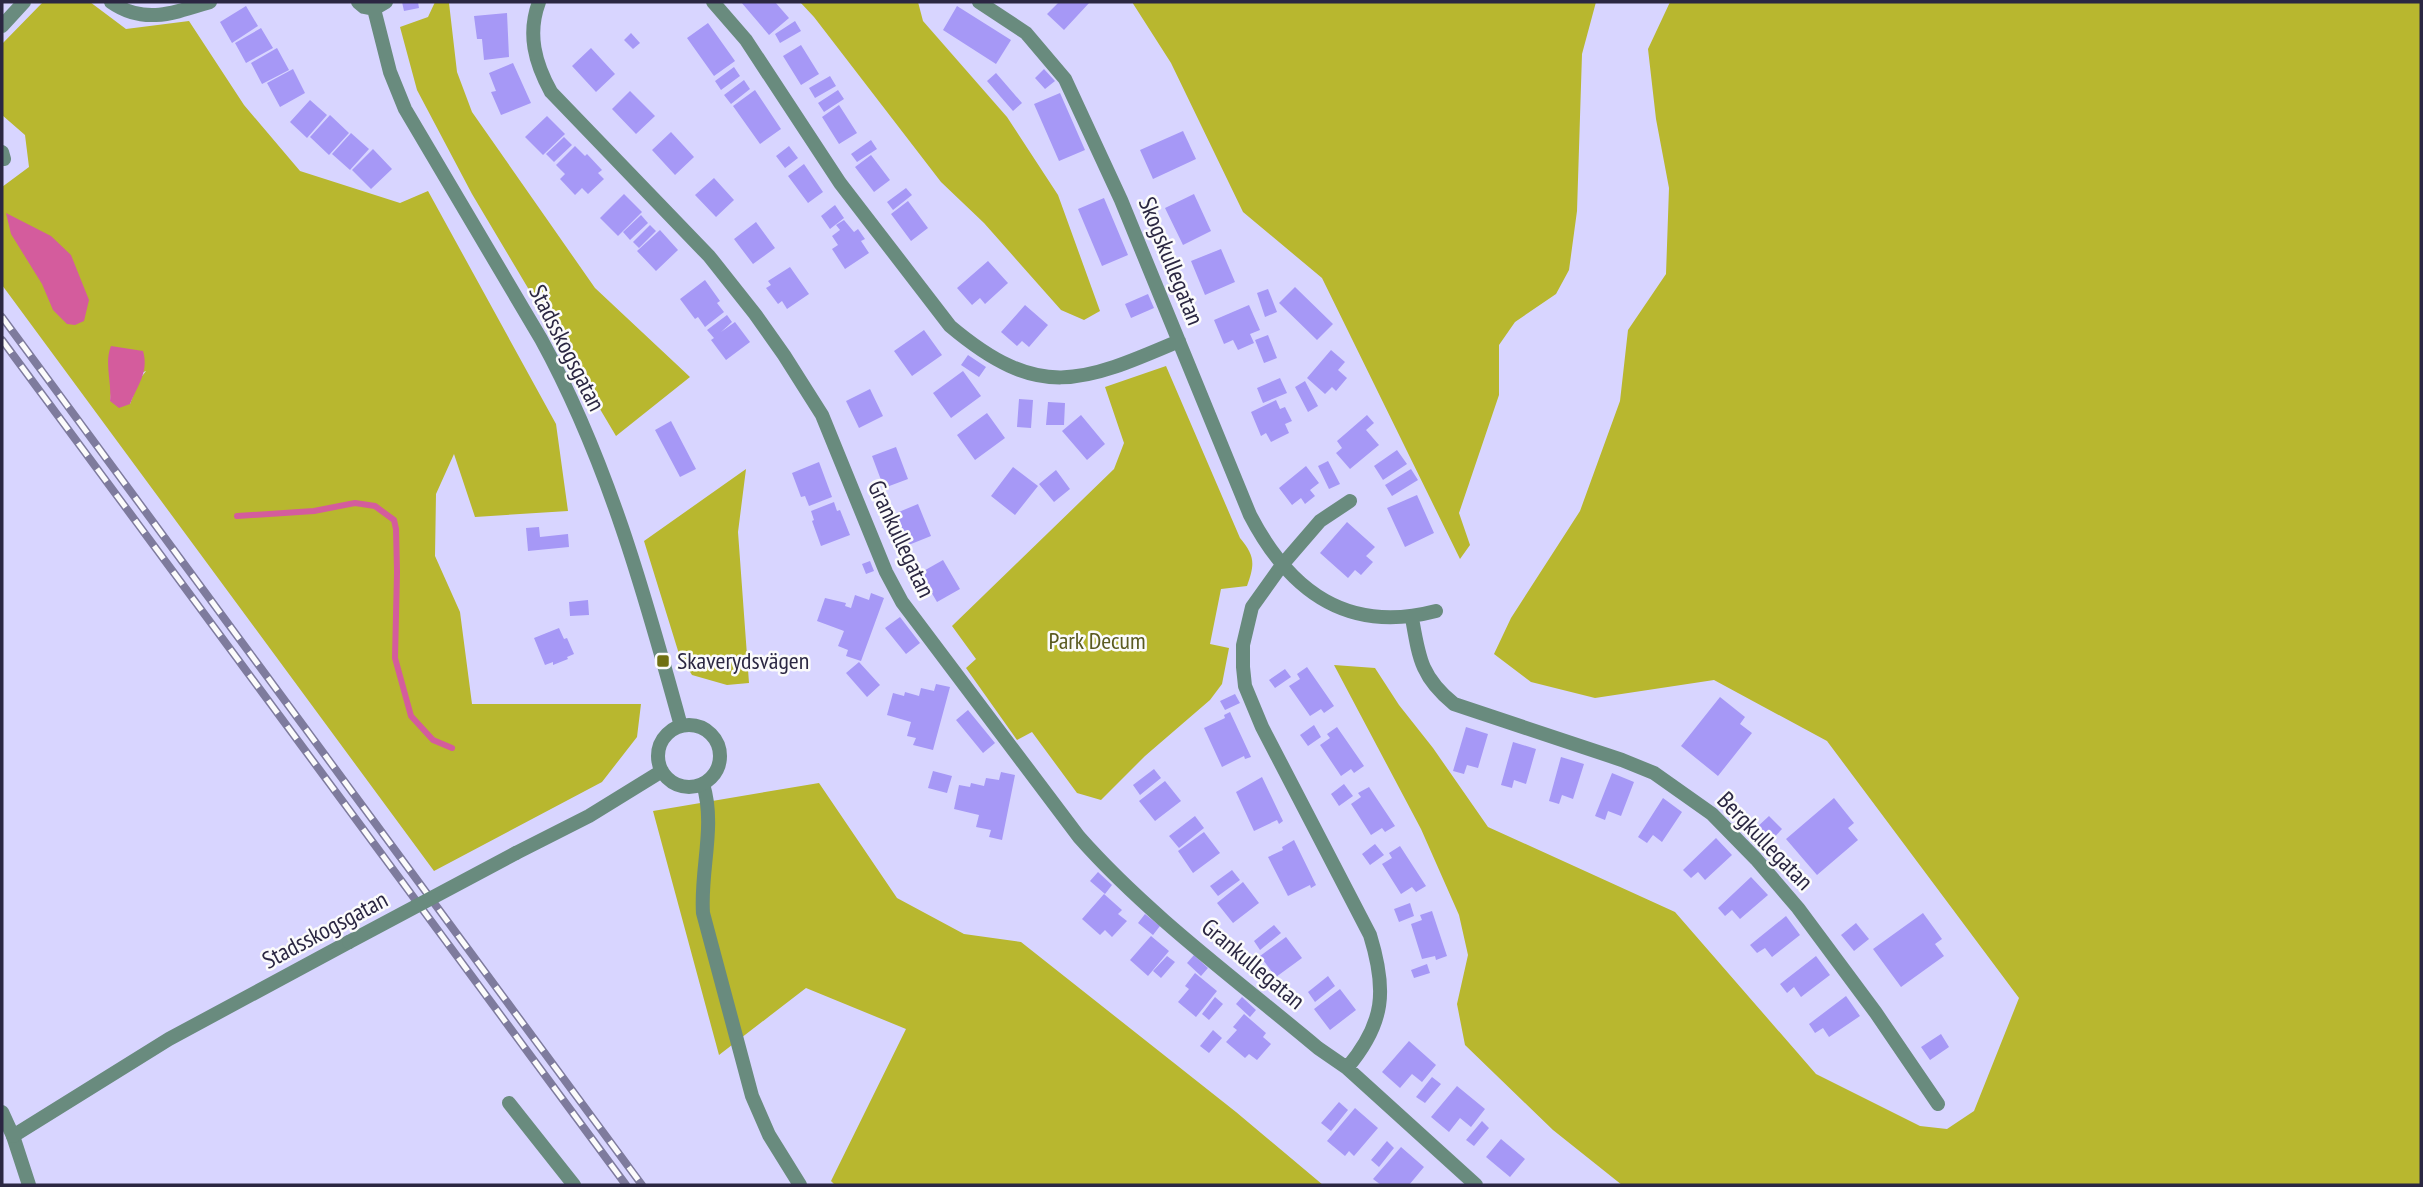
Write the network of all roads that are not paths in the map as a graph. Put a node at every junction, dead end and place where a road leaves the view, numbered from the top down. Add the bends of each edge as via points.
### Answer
1 (24, 2) edge
2 (111, 2) edge
3 (210, 2) edge
4 (358, 2) edge
5 (538, 2) edge
6 (713, 2) edge
7 (978, 2) edge
8 (380, 6) edge
9 (2, 26) edge
10 (1179, 341) junction
11 (1350, 501) dead end
12 (1282, 565) junction
13 (1436, 611) dead end
14 (1412, 618) junction
15 (681, 726) junction
16 (662, 771) junction
17 (703, 784) junction
18 (1347, 1068) junction
19 (509, 1104) dead end
20 (1938, 1104) dead end
21 (2, 1112) edge
22 (13, 1136) junction
23 (29, 1185) edge
24 (574, 1185) edge
25 (800, 1185) edge
26 (1476, 1185) edge

1 - 9 street
2 - 3 street via 141,15
4 - 8 street, Stadsskogsgatan via 364,7
5 - 18 street, Grankullegatan via 532,34 542,77 551,92 709,256 777,345 822,415 902,602 970,695 1107,869
6 - 10 street via 746,40 849,194 950,326 972,344 996,360 1063,379 1117,368
7 - 10 street, Skogskullegatan via 1026,33 1065,79
8 - 15 street, Stadsskogsgatan via 390,72 405,109 541,339 590,445 633,563
10 - 12 street, Skogskullegatan via 1250,515 1266,547
11 - 12 street via 1320,521
12 - 14 street, Skogskullegatan via 1327,602 1355,614
12 - 18 street via 1252,607 1243,645 1245,686 1370,935 1378,962 1379,1007 1371,1034
13 - 14 street, Skogskullegatan
14 - 20 street, Bergkullegatan via 1425,674 1454,704 1654,773 1712,814 1798,908
15 - 16 street via 661,744
15 - 17 street via 697,726 716,741 719,765
16 - 17 street via 680,786
16 - 22 street, Stadsskogsgatan, bridge via 589,816 169,1039
17 - 25 street via 708,852 701,890 703,913 752,1096 769,1135
18 - 26 street, Grankullegatan
19 - 24 street
21 - 22 street
22 - 23 street

